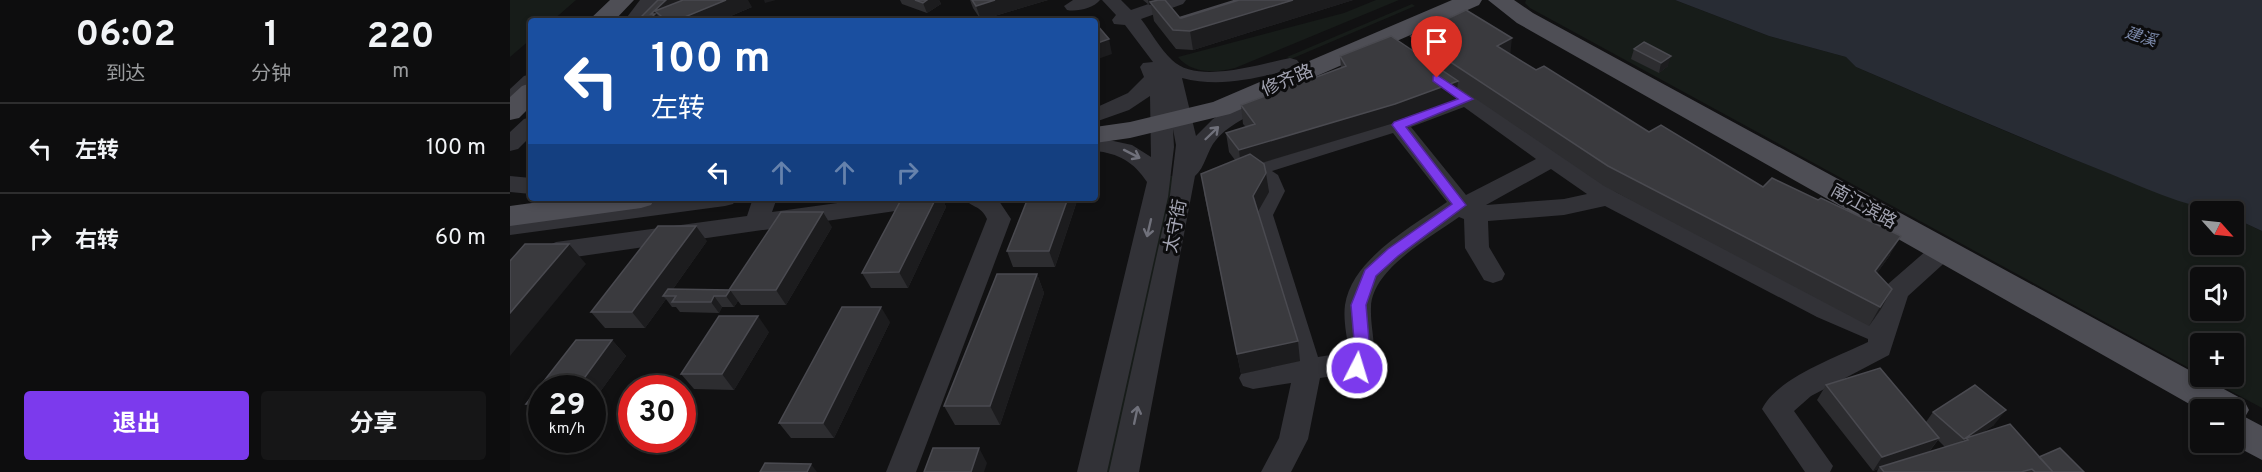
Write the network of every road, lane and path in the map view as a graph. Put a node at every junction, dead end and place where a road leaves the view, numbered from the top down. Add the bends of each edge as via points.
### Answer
1 (613, 0) edge
2 (623, 0) edge
3 (636, 0) edge
4 (650, 0) edge
5 (1091, 0) edge
6 (1101, 0) edge
7 (1177, 0) edge
8 (1438, 0) edge
9 (1471, 0) edge
10 (1480, 0) edge
11 (1499, 0) edge
12 (1073, 6) dead end
13 (1120, 12) edge
14 (594, 18) edge
15 (603, 18) edge
16 (618, 18) edge
17 (635, 18) edge
18 (1415, 63) edge
19 (1290, 64) junction
20 (1161, 71) junction
21 (528, 83) edge
22 (1275, 86) junction
23 (528, 94) edge
24 (1467, 99) junction
25 (510, 101) edge
26 (528, 110) edge
27 (510, 112) edge
28 (1171, 113) junction
29 (1098, 115) edge
30 (1098, 122) edge
31 (1398, 125) junction
32 (510, 127) edge
33 (528, 127) edge
34 (1098, 134) edge
35 (510, 144) edge
36 (1098, 144) edge
37 (1553, 159) junction
38 (1254, 170) junction
39 (1226, 176) edge
40 (1158, 181) junction
41 (1183, 183) junction
42 (510, 184) edge
43 (528, 186) edge
44 (1608, 198) junction
45 (599, 201) edge
46 (655, 201) edge
47 (764, 201) edge
48 (909, 201) edge
49 (986, 201) edge
50 (516, 207) edge
51 (1422, 208) dead end
52 (1462, 210) junction
53 (756, 223) junction
54 (1938, 254) junction
55 (1493, 274) dead end
56 (510, 276) edge
57 (1882, 334) junction
58 (1308, 369) junction
59 (1253, 378) dead end
60 (2211, 399) edge
61 (2190, 403) edge
62 (2244, 417) edge
63 (2262, 427) edge
64 (2244, 434) edge
65 (2262, 444) edge
66 (1818, 466) dead end
67 (901, 472) edge
68 (1092, 472) edge
69 (1124, 472) edge
70 (1276, 472) edge

1 - 14 street
2 - 15 main road
3 - 16 main road
4 - 17 street
5 - 12 street
6 - 13 street, 太守街
7 - 13 street
8 - 19 main road, 修齐路
9 - 22 main road, 修齐路
10 - 54 main road, 南江滨路 via 1503,17
11 - 54 main road, 南江滨路
13 - 20 street, 太守街
18 - 24 street
19 - 20 street via 1217,79
19 - 28 main road, 修齐路
20 - 28 street, 太守街 via 1160,91
20 - 29 street via 1140,96 1121,108
21 - 25 street
22 - 28 main road, 修齐路 via 1221,108
41 -> 22 street via 1207,136
23 - 27 main road
24 - 31 street
24 - 37 street
26 - 32 main road
28 - 30 main road, 修齐路
28 - 34 main road, 修齐路
28 - 40 street, 太守街
28 - 41 street, 太守街 via 1188,145
31 - 38 street
31 - 52 street
33 - 35 street
36 -> 40 street via 1119,147 1138,156
37 - 44 street
37 - 52 street
38 - 39 street
38 - 58 street via 1269,180 1274,191 1261,215
40 -> 68 street, 太守街
69 -> 41 street, 太守街
42 - 43 street
44 - 52 street via 1564,207
44 - 57 street via 1826,310
45 - 50 main road
46 - 50 street
47 - 53 street
48 - 53 street
49 - 67 street via 999,219
51 - 52 street
52 - 55 street via 1477,248
52 - 58 street via 1393,252 1370,274 1358,305 1362,352 1358,364
53 - 56 street via 556,251
54 - 57 street via 1897,291
54 - 60 main road, 南江滨路
54 - 61 main road, 南江滨路
57 - 66 street via 1880,348 1801,388 1776,409
58 - 59 street
58 - 70 street via 1293,439
62 - 63 main road, 南江滨路
64 - 65 main road

